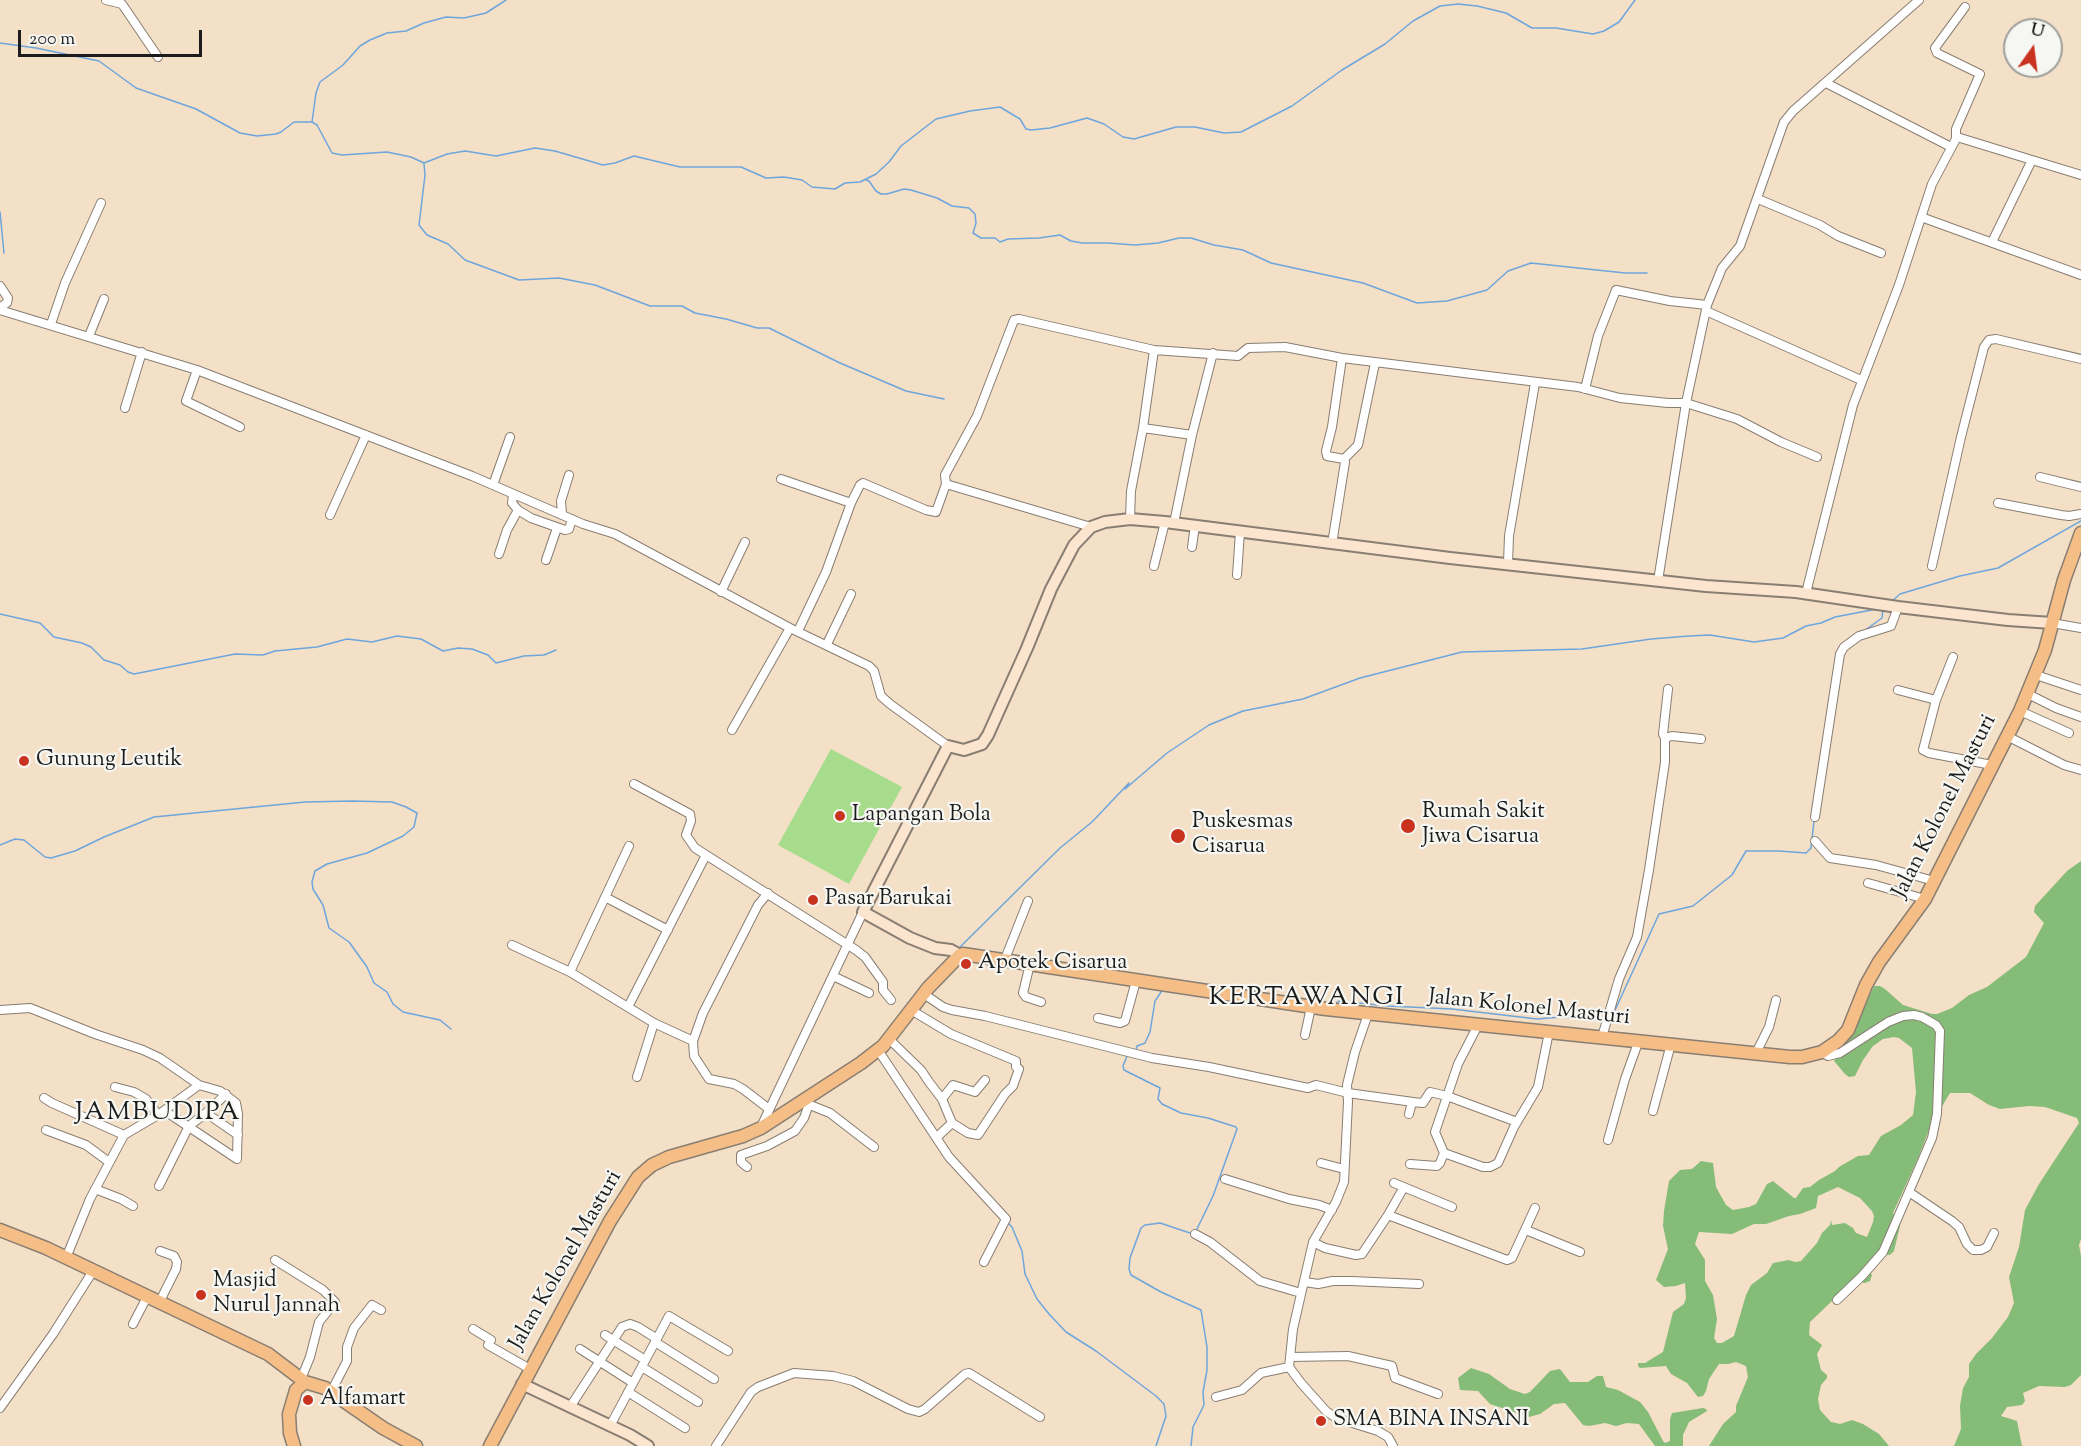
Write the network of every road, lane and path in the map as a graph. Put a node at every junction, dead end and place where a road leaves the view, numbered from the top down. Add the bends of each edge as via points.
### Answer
1 (106, 0) edge
2 (1919, 0) edge
3 (1965, 7) dead end
4 (158, 57) dead end
5 (1826, 83) junction
6 (1956, 137) junction
7 (1951, 147) junction
8 (2032, 160) junction
9 (2081, 175) edge
10 (1758, 199) junction
11 (101, 203) dead end
12 (1921, 217) junction
13 (1992, 242) junction
14 (1881, 253) dead end
15 (2081, 275) edge
16 (0, 286) edge
17 (104, 299) dead end
18 (0, 308) edge
19 (1707, 308) junction
20 (51, 324) junction
21 (89, 336) junction
22 (1154, 350) junction
23 (142, 352) junction
24 (1213, 353) junction
25 (1342, 358) junction
26 (2081, 359) edge
27 (1375, 363) junction
28 (197, 370) junction
29 (1861, 380) junction
30 (1535, 383) junction
31 (1585, 388) junction
32 (1686, 403) junction
33 (125, 408) dead end
34 (240, 427) dead end
35 (1143, 428) junction
36 (366, 435) junction
37 (1192, 435) junction
38 (510, 436) dead end
39 (1817, 457) dead end
40 (1344, 459) junction
41 (568, 475) dead end
42 (2040, 477) dead end
43 (781, 479) dead end
44 (946, 484) junction
45 (493, 485) junction
46 (2081, 488) edge
47 (513, 495) junction
48 (851, 503) junction
49 (1998, 503) dead end
50 (518, 510) junction
51 (562, 514) junction
52 (2081, 514) edge
53 (330, 515) dead end
54 (572, 519) junction
55 (1130, 519) junction
56 (1169, 522) junction
57 (1195, 525) junction
58 (1091, 527) junction
59 (557, 528) junction
60 (1240, 532) junction
61 (2081, 533) edge
62 (745, 542) dead end
63 (1332, 544) junction
64 (1192, 547) dead end
65 (499, 554) dead end
66 (546, 560) dead end
67 (1508, 563) junction
68 (1154, 566) dead end
69 (1932, 566) dead end
70 (1237, 575) dead end
71 (1658, 581) junction
72 (721, 592) junction
73 (1806, 593) junction
74 (850, 594) dead end
75 (1889, 606) junction
76 (2052, 623) junction
77 (2081, 628) edge
78 (794, 629) junction
79 (826, 644) junction
80 (1953, 657) dead end
81 (2036, 675) junction
82 (1668, 689) dead end
83 (1898, 690) dead end
84 (2081, 690) edge
85 (2028, 694) junction
86 (1936, 700) junction
87 (2020, 711) junction
88 (2081, 717) edge
89 (732, 730) dead end
90 (2068, 733) dead end
91 (2007, 736) junction
92 (1665, 738) junction
93 (1701, 739) dead end
94 (948, 747) junction
95 (1992, 765) junction
96 (2081, 770) edge
97 (634, 784) dead end
98 (1815, 817) dead end
99 (1815, 841) dead end
100 (629, 846) dead end
101 (706, 855) junction
102 (1934, 881) junction
103 (1868, 883) dead end
104 (768, 893) junction
105 (605, 897) junction
106 (1925, 899) junction
107 (1028, 901) dead end
108 (863, 912) junction
109 (668, 930) junction
110 (849, 944) junction
111 (512, 945) dead end
112 (957, 954) junction
113 (1005, 960) junction
114 (1030, 964) junction
115 (570, 972) junction
116 (833, 976) junction
117 (1136, 981) junction
118 (869, 993) dead end
119 (924, 994) junction
120 (891, 1000) dead end
121 (1776, 1000) dead end
122 (1041, 1002) dead end
123 (628, 1007) junction
124 (1311, 1007) junction
125 (0, 1010) edge
126 (911, 1010) junction
127 (1368, 1014) junction
128 (1098, 1018) dead end
129 (654, 1023) junction
130 (1478, 1025) junction
131 (1549, 1032) junction
132 (1305, 1035) dead end
133 (1602, 1037) junction
134 (889, 1039) junction
135 (1639, 1040) junction
136 (693, 1041) junction
137 (1671, 1044) junction
138 (878, 1050) junction
139 (1822, 1052) junction
140 (1756, 1053) junction
141 (637, 1077) dead end
142 (985, 1080) dead end
143 (199, 1085) junction
144 (115, 1087) dead end
145 (226, 1094) junction
146 (1347, 1094) junction
147 (1447, 1095) junction
148 (45, 1098) dead end
149 (942, 1099) junction
150 (1413, 1102) junction
151 (805, 1103) junction
152 (769, 1109) junction
153 (1653, 1111) dead end
154 (162, 1113) junction
155 (206, 1113) junction
156 (1408, 1114) dead end
157 (1517, 1122) junction
158 (952, 1123) junction
159 (189, 1126) junction
160 (761, 1128) junction
161 (46, 1130) dead end
162 (124, 1135) junction
163 (238, 1136) junction
164 (937, 1137) junction
165 (1608, 1140) dead end
166 (874, 1147) dead end
167 (1444, 1154) junction
168 (109, 1162) junction
169 (1321, 1162) dead end
170 (1410, 1164) dead end
171 (747, 1167) dead end
172 (1344, 1169) junction
173 (1225, 1179) dead end
174 (1394, 1184) dead end
175 (159, 1186) dead end
176 (1404, 1187) junction
177 (95, 1189) junction
178 (1909, 1192) junction
179 (133, 1206) dead end
180 (1452, 1207) dead end
181 (1535, 1208) dead end
182 (1332, 1210) junction
183 (1388, 1215) junction
184 (0, 1230) edge
185 (1526, 1230) junction
186 (1994, 1233) dead end
187 (1195, 1234) dead end
188 (1313, 1242) junction
189 (160, 1251) dead end
190 (1580, 1252) dead end
191 (66, 1258) junction
192 (275, 1260) dead end
193 (984, 1262) dead end
194 (93, 1271) junction
195 (1305, 1282) junction
196 (1419, 1284) dead end
197 (1302, 1293) junction
198 (154, 1298) junction
199 (1837, 1300) dead end
200 (381, 1310) dead end
201 (133, 1324) dead end
202 (473, 1329) dead end
203 (605, 1335) dead end
204 (655, 1339) junction
205 (614, 1340) junction
206 (580, 1349) dead end
207 (728, 1351) dead end
208 (1290, 1358) junction
209 (600, 1361) junction
210 (642, 1362) junction
211 (1289, 1366) junction
212 (530, 1370) junction
213 (714, 1379) dead end
214 (303, 1380) junction
215 (630, 1381) dead end
216 (522, 1384) junction
217 (331, 1392) junction
218 (628, 1392) junction
219 (1438, 1394) dead end
220 (1216, 1396) dead end
221 (698, 1402) dead end
222 (570, 1407) junction
223 (0, 1408) edge
224 (1040, 1417) dead end
225 (610, 1426) junction
226 (685, 1428) dead end
227 (294, 1446) edge
228 (416, 1446) edge
229 (490, 1446) edge
230 (648, 1446) edge
231 (716, 1446) edge
232 (1393, 1446) edge

1 - 4 street via 122,4
2 - 5 street
3 - 6 street via 1935,48 1937,53 1980,74
5 - 7 street
5 - 10 street via 1787,117
6 - 7 street
6 - 8 street
7 - 12 street
8 - 9 street
8 - 13 street
10 - 14 street
10 - 19 street via 1740,246 1722,268
11 - 20 street
12 - 13 street
12 - 29 street
13 - 15 street
16 - 18 street via 8,298
17 - 21 street
18 - 20 street
19 - 29 street
19 - 31 street via 1616,290 1598,336
19 - 32 street
20 - 21 street
21 - 23 street
22 - 24 street
22 - 35 street
22 - 44 street via 1014,320 977,416 949,466
23 - 28 street
23 - 33 street
24 - 25 street via 1238,356 1248,348 1285,346
24 - 37 street
25 - 27 street
25 - 40 street via 1326,451 1327,456
26 - 69 street via 1989,340 1961,437
27 - 30 street
27 - 40 street via 1358,445
28 - 34 street via 186,401
28 - 36 street
29 - 73 street
30 - 31 street
30 - 67 street via 1509,536
31 - 32 street via 1620,398
32 - 39 street via 1737,419
32 - 71 street
35 - 37 street
35 - 55 street
36 - 45 street
36 - 53 street
37 - 56 street
38 - 45 street
40 - 63 street
41 - 51 street
42 - 46 street
43 - 48 street
44 - 48 street via 934,512 863,483
44 - 58 street
45 - 47 street
47 - 50 street via 512,502
47 - 51 street
48 - 78 street via 826,572
49 - 52 street via 2061,515
50 - 59 street
50 - 65 street
51 - 54 street
54 - 59 street via 568,530
54 - 72 street via 615,534
55 - 56 street
55 - 58 street
56 - 57 street
56 - 68 street
57 - 60 street
57 - 64 street
58 - 94 street via 1074,545 1051,589 988,735 973,748
59 - 66 street
60 - 63 street
60 - 70 street
61 - 76 main road, Jalan Kolonel Masturi
62 - 72 street
63 - 67 street
67 - 71 street
71 - 73 street
72 - 78 street
73 - 75 street
74 - 79 street
75 - 76 street
75 - 98 street via 1891,626 1859,636 1840,654
76 - 77 street
76 - 81 main road, Jalan Kolonel Masturi
78 - 79 street
78 - 89 street
79 - 94 street via 872,668 881,696
80 - 86 street
81 - 84 street
81 - 85 main road, Jalan Kolonel Masturi
82 - 92 street
83 - 86 street
85 - 87 main road, Jalan Kolonel Masturi
85 - 88 street
86 - 95 street via 1923,750
87 - 90 street
87 - 91 main road, Jalan Kolonel Masturi
91 - 95 main road, Jalan Kolonel Masturi
91 - 96 street
92 - 93 street
92 - 133 street via 1658,816 1637,937 1619,979
94 - 108 street
95 - 102 main road, Jalan Kolonel Masturi
97 - 101 street via 690,814 686,835
99 - 102 street via 1830,858 1876,865
100 - 105 street
101 - 104 street
101 - 109 street
102 - 106 main road, Jalan Kolonel Masturi
103 - 106 street
104 - 110 street
104 - 136 street via 758,905 703,1013
105 - 109 street
105 - 115 street
106 - 139 main road, Jalan Kolonel Masturi via 1879,962 1848,1030
107 - 113 street
108 - 110 street
108 - 112 street via 910,938
109 - 123 street
110 - 116 street
110 - 120 street via 884,982 883,990
111 - 115 street
112 - 113 main road, Jalan Kolonel Masturi
112 - 119 main road, Jalan Kolonel Masturi
113 - 114 main road, Jalan Kolonel Masturi
114 - 117 main road, Jalan Kolonel Masturi
114 - 122 street via 1023,993 1026,998
115 - 123 street
116 - 118 street
116 - 152 street
117 - 124 main road, Jalan Kolonel Masturi
117 - 128 street via 1125,1021
119 - 126 main road, Jalan Kolonel Masturi
119 - 146 street via 952,1010 1152,1058 1308,1088 1318,1085
121 - 140 street
123 - 129 street
124 - 127 main road, Jalan Kolonel Masturi
124 - 132 street
125 - 143 street via 30,1008 143,1050
126 - 134 main road, Jalan Kolonel Masturi
126 - 158 street via 951,1034 1017,1062 1019,1070 1013,1086 978,1135
127 - 130 main road, Jalan Kolonel Masturi
127 - 146 street
129 - 136 street
129 - 141 street
130 - 131 main road, Jalan Kolonel Masturi
130 - 147 street
131 - 133 main road, Jalan Kolonel Masturi
131 - 157 street via 1538,1087
133 - 135 main road, Jalan Kolonel Masturi
134 - 138 main road, Jalan Kolonel Masturi
134 - 149 street via 921,1070
135 - 137 main road, Jalan Kolonel Masturi
135 - 165 street
136 - 152 street via 693,1056 708,1078 743,1089
137 - 140 main road, Jalan Kolonel Masturi
137 - 153 street
138 - 151 main road, Jalan Kolonel Masturi
138 - 164 street
139 - 140 main road, Jalan Kolonel Masturi via 1802,1057
139 - 178 street via 1828,1056 1840,1053 1903,1016 1923,1017 1940,1031 1936,1126
142 - 149 street via 975,1092 953,1085
143 - 145 street
143 - 154 street
144 - 154 street via 134,1092
145 - 155 street
145 - 163 street via 238,1107
146 - 150 street
146 - 172 street
147 - 150 street via 1430,1092 1423,1102
147 - 157 street
147 - 167 street via 1435,1132
148 - 162 street
149 - 158 street
150 - 156 street
151 - 160 main road, Jalan Kolonel Masturi
151 - 166 street via 830,1113
151 - 171 street via 804,1118 795,1131 741,1155 741,1162
152 - 160 street
154 - 159 street
154 - 162 street
155 - 159 street
155 - 163 street
157 - 167 street via 1498,1163 1490,1167
158 - 164 street
159 - 163 street via 236,1159
159 - 175 street
160 - 212 main road, Jalan Kolonel Masturi via 669,1157 638,1177
161 - 168 street via 86,1145
162 - 168 street
164 - 193 street via 1006,1220
167 - 170 street via 1437,1166
168 - 177 street
169 - 172 street
172 - 182 street via 1341,1192
173 - 182 street
174 - 176 street
176 - 180 street
176 - 183 street
177 - 179 street
177 - 191 street
178 - 186 street via 1959,1227 1973,1250 1987,1247
178 - 199 street via 1883,1252
181 - 185 street
182 - 188 street
183 - 185 street via 1502,1259 1512,1258
183 - 188 street via 1362,1254
184 - 191 main road
185 - 190 street
187 - 197 street via 1260,1281
188 - 195 street
189 - 198 street via 174,1256 177,1262
191 - 194 main road
192 - 214 street via 335,1302 319,1322
194 - 198 main road
194 - 223 street
195 - 196 street
195 - 197 street
197 - 208 street
198 - 201 street
198 - 214 main road via 268,1354
200 - 217 street via 372,1305 354,1328 347,1361
202 - 212 street via 491,1340 488,1345
203 - 205 street
204 - 205 street via 630,1324 622,1327
204 - 207 street via 669,1316
204 - 210 street
204 - 213 street
205 - 209 street
205 - 210 street
206 - 209 street
208 - 211 street
208 - 219 street via 1348,1356 1392,1366 1394,1377
209 - 215 street
209 - 222 street
210 - 218 street
210 - 221 street
211 - 220 street via 1261,1373 1242,1390
211 - 232 street via 1336,1418 1370,1427 1384,1434
212 - 216 main road, Jalan Kolonel Masturi
214 - 217 main road
214 - 227 main road via 289,1414
216 - 222 street
216 - 229 main road, Jalan Kolonel Masturi
217 - 228 main road
218 - 225 street
218 - 226 street
222 - 225 street
224 - 231 street via 969,1373 919,1412 852,1381 794,1373 751,1392
225 - 230 street

